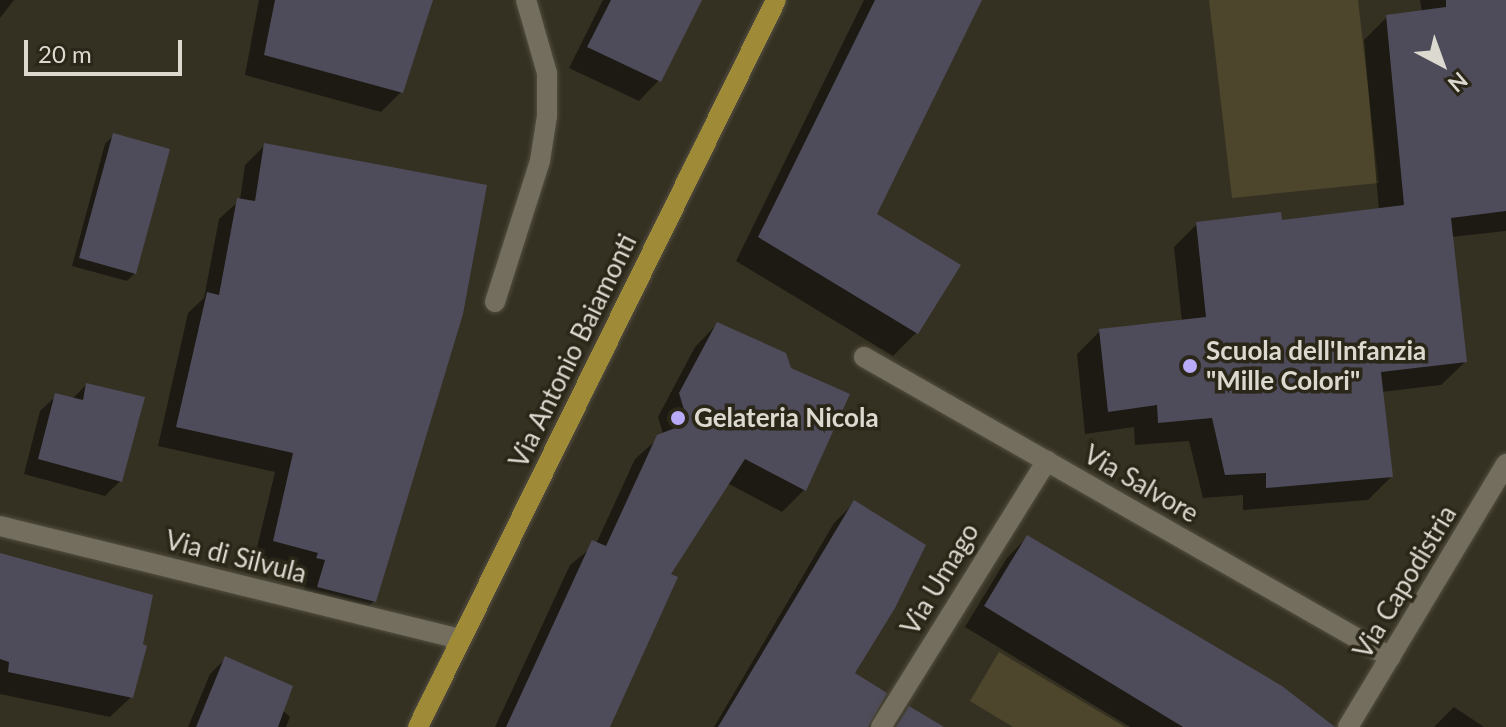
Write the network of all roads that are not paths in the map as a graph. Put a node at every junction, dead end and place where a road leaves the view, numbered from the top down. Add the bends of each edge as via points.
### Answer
1 (526, 0) edge
2 (776, 0) edge
3 (495, 302) dead end
4 (864, 357) dead end
5 (1047, 460) junction
6 (1506, 464) edge
7 (0, 526) edge
8 (459, 639) junction
9 (1390, 657) junction
10 (418, 727) edge
11 (881, 727) edge
12 (1348, 727) edge

1 - 3 street via 547,73 547,116 540,161
2 - 8 main road, Via Antonio Baiamonti
4 - 5 street, Via Salvore
5 - 9 street, Via Salvore
5 - 11 street, Via Umago
6 - 9 street, Via Capodistria
7 - 8 street, Via di Silvula
8 - 10 main road, Via Antonio Baiamonti
9 - 12 street, Via Capodistria

